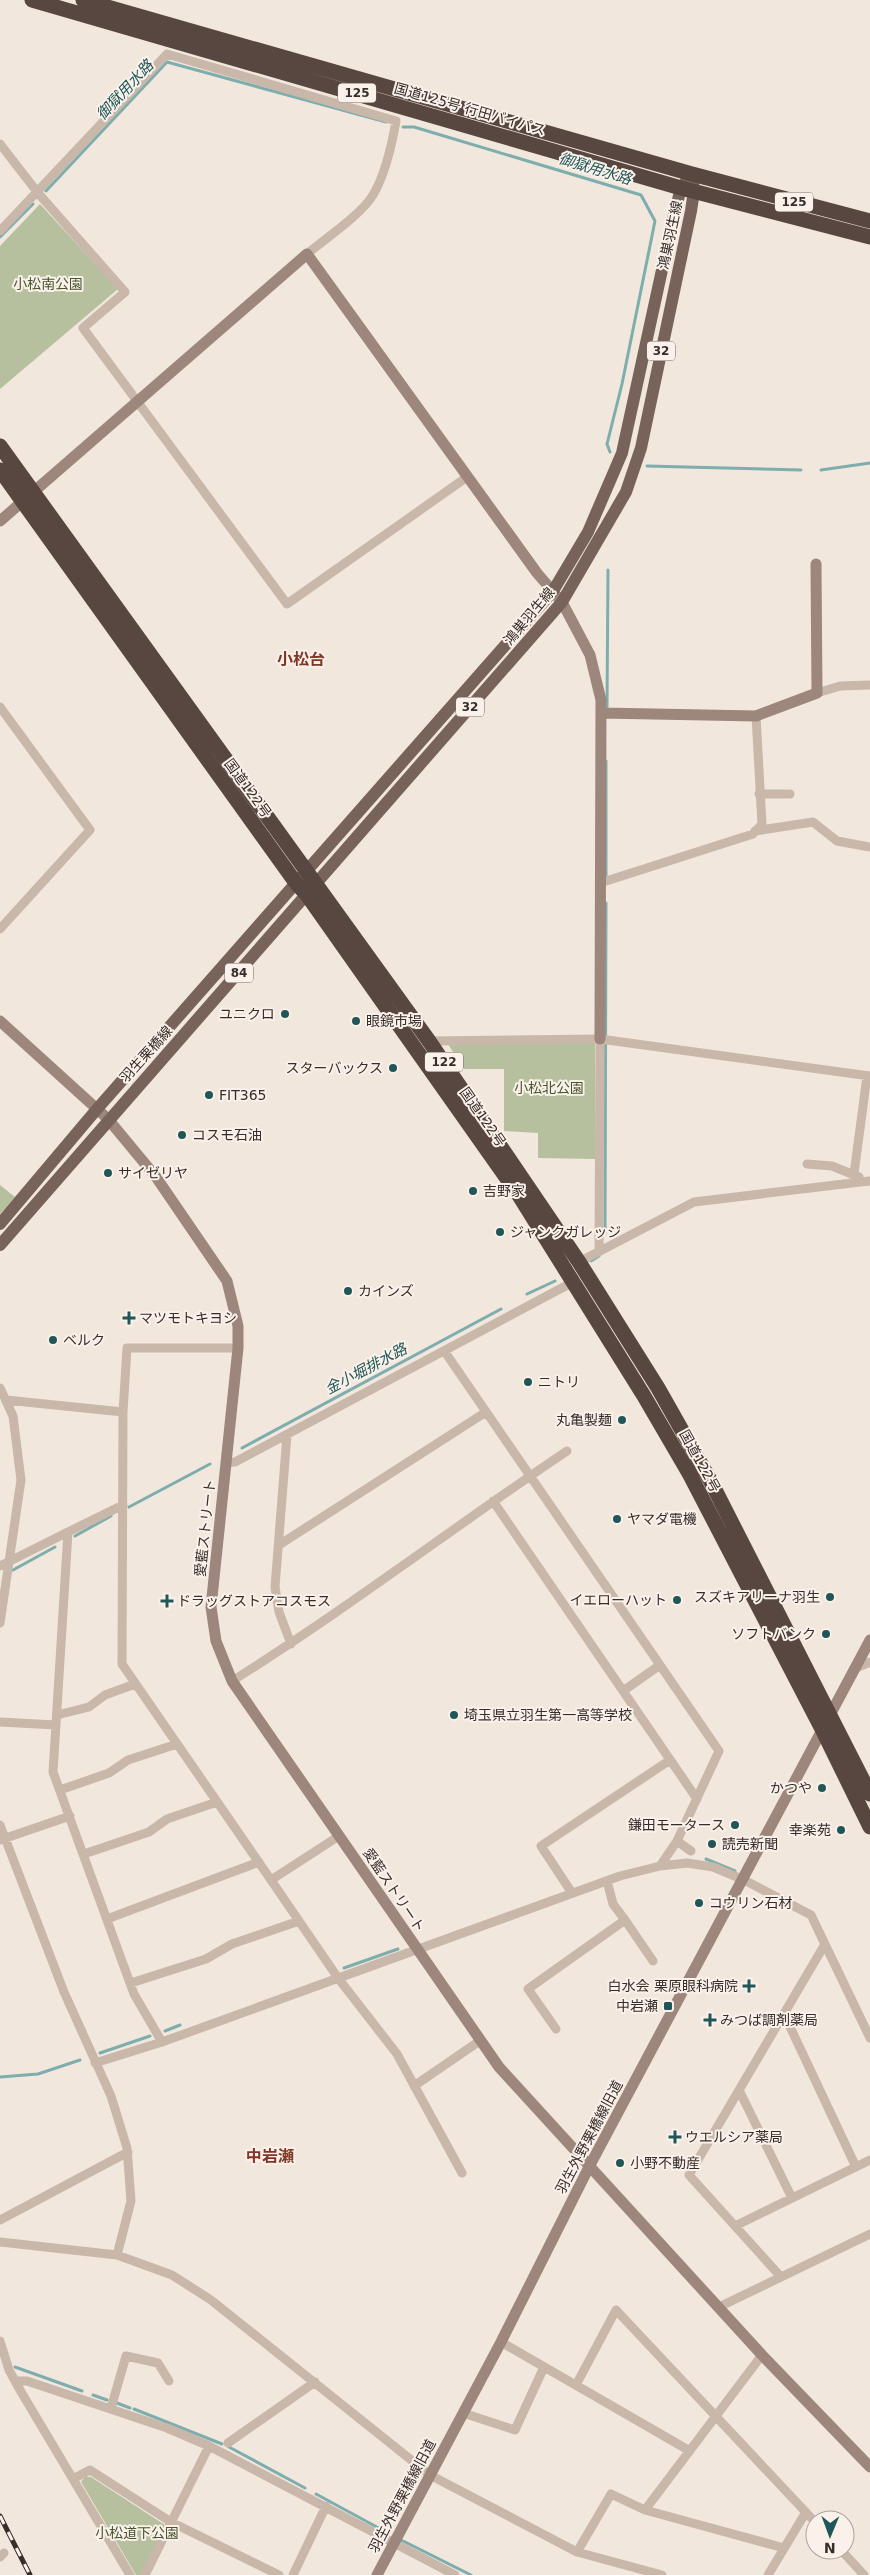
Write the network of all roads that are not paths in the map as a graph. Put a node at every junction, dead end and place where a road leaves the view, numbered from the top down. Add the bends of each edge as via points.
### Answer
1 (32, 0) edge
2 (83, 0) edge
3 (0, 144) edge
4 (692, 174) junction
5 (688, 189) junction
6 (38, 193) junction
7 (870, 221) edge
8 (0, 231) edge
9 (870, 238) edge
10 (307, 254) junction
11 (137, 401) junction
12 (0, 446) edge
13 (0, 470) edge
14 (468, 477) junction
15 (28, 497) junction
16 (0, 521) edge
17 (816, 564) dead end
18 (553, 591) junction
19 (562, 602) junction
20 (870, 685) edge
21 (817, 693) junction
22 (0, 707) edge
23 (602, 714) junction
24 (756, 716) junction
25 (759, 794) junction
26 (790, 794) dead end
27 (755, 831) junction
28 (870, 847) edge
29 (301, 877) junction
30 (600, 883) junction
31 (312, 890) junction
32 (0, 930) edge
33 (0, 1020) edge
34 (600, 1039) junction
35 (429, 1041) junction
36 (868, 1076) edge
37 (98, 1109) junction
38 (108, 1119) junction
39 (807, 1164) dead end
40 (854, 1174) junction
41 (870, 1182) edge
42 (0, 1224) edge
43 (0, 1245) edge
44 (599, 1250) junction
45 (580, 1262) junction
46 (573, 1282) junction
47 (238, 1348) junction
48 (445, 1352) junction
49 (0, 1388) edge
50 (6, 1400) junction
51 (123, 1412) junction
52 (486, 1412) junction
53 (287, 1435) junction
54 (568, 1451) dead end
55 (226, 1463) junction
56 (530, 1476) junction
57 (493, 1501) junction
58 (123, 1505) junction
59 (68, 1532) junction
60 (279, 1545) junction
61 (4, 1564) edge
62 (0, 1623) edge
63 (870, 1640) edge
64 (291, 1644) junction
65 (870, 1662) edge
66 (660, 1665) junction
67 (856, 1668) junction
68 (232, 1680) junction
69 (135, 1684) junction
70 (623, 1690) junction
71 (57, 1715) junction
72 (832, 1715) junction
73 (0, 1722) edge
74 (56, 1725) junction
75 (822, 1729) junction
76 (177, 1744) junction
77 (670, 1760) junction
78 (60, 1790) junction
79 (870, 1794) edge
80 (697, 1799) junction
81 (217, 1802) junction
82 (70, 1816) junction
83 (0, 1825) edge
84 (870, 1827) edge
85 (339, 1836) junction
86 (2, 1839) edge
87 (677, 1841) junction
88 (691, 1851) dead end
89 (84, 1854) junction
90 (259, 1862) junction
91 (660, 1866) junction
92 (271, 1880) junction
93 (744, 1880) junction
94 (606, 1881) junction
95 (572, 1893) junction
96 (107, 1919) junction
97 (624, 1920) junction
98 (299, 1921) junction
99 (825, 1944) junction
100 (417, 1950) junction
101 (653, 1961) dead end
102 (338, 1978) junction
103 (131, 1983) junction
104 (784, 2014) junction
105 (556, 2029) dead end
106 (870, 2038) edge
107 (481, 2040) junction
108 (162, 2042) junction
109 (95, 2063) junction
110 (414, 2086) junction
111 (739, 2090) junction
112 (128, 2152) junction
113 (870, 2160) edge
114 (589, 2167) junction
115 (856, 2167) junction
116 (462, 2173) dead end
117 (792, 2198) junction
118 (0, 2220) edge
119 (735, 2226) junction
120 (870, 2234) edge
121 (0, 2242) edge
122 (117, 2255) junction
123 (782, 2277) junction
124 (719, 2307) junction
125 (0, 2342) edge
126 (501, 2342) junction
127 (762, 2355) junction
128 (544, 2366) junction
129 (16, 2381) junction
130 (169, 2381) dead end
131 (315, 2382) junction
132 (576, 2385) junction
133 (111, 2408) junction
134 (463, 2412) junction
135 (716, 2417) junction
136 (228, 2443) dead end
137 (209, 2446) junction
138 (690, 2451) junction
139 (870, 2467) edge
140 (430, 2475) junction
141 (73, 2480) junction
142 (326, 2506) junction
143 (645, 2510) junction
144 (805, 2511) edge
145 (805, 2514) edge
146 (171, 2522) junction
147 (393, 2542) junction
148 (784, 2548) junction
149 (577, 2552) junction
150 (850, 2560) edge
151 (130, 2575) edge
152 (145, 2575) edge
153 (279, 2575) edge
154 (293, 2575) edge
155 (377, 2575) edge
156 (455, 2575) edge
157 (662, 2575) edge
158 (768, 2575) edge
159 (864, 2575) edge

1 - 5 highway, 国道125号 行田バイパス / 125
2 - 4 highway, 国道125号 行田バイパス / 125
3 - 6 street
4 - 5 main road, 鴻巣羽生線 / 32
4 - 7 highway, 国道125号 行田バイパス / 125
5 - 9 highway, 国道125号 行田バイパス / 125
5 - 18 main road, 鴻巣羽生線 / 32 via 622,453 588,532
5 - 19 main road, 鴻巣羽生線 / 32 via 641,448 626,492
6 - 8 street
6 - 10 street via 167,54 396,121 372,196
6 - 11 street via 125,292 83,328
10 - 11 street
10 - 14 street
11 - 14 street via 287,604
11 - 15 street
12 - 15 highway, 国道122号 / 122
13 - 15 highway, 国道122号 / 122
14 - 18 street
15 - 16 street
15 - 29 highway, 国道122号 / 122
17 - 21 street
18 - 19 street
18 - 29 main road, 鴻巣羽生線 / 32
19 - 23 street via 590,655
19 - 31 main road, 鴻巣羽生線 / 32
20 - 21 street via 840,686
21 - 24 street
22 - 32 street via 90,830
23 - 24 street
23 - 30 street
24 - 25 street
25 - 26 street
25 - 27 street via 762,824
27 - 28 street via 813,822 837,840
27 - 30 street
29 - 31 highway, 国道122号 / 122
29 - 37 main road, 羽生栗橋線 / 84
30 - 34 street
31 - 35 highway, 国道122号 / 122
31 - 38 main road, 羽生栗橋線 / 84
31 - 46 highway, 国道122号 / 122 via 520,1196
33 - 37 street, 愛藍ストリート
34 - 35 street
34 - 36 street
34 - 44 street
35 - 45 highway, 国道122号 / 122
36 - 40 street
37 - 38 street, 愛藍ストリート
37 - 42 main road, 羽生栗橋線 / 84
38 - 43 main road, 羽生栗橋線 / 84
38 - 47 street, 愛藍ストリート via 156,1177 226,1280 238,1326
39 - 40 street via 832,1166
40 - 41 street
41 - 44 street via 694,1202
44 - 45 street
45 - 72 highway, 国道122号 / 122 via 710,1480
46 - 48 street
46 - 75 highway, 国道122号 / 122 via 690,1475
47 - 51 street via 127,1348
47 - 55 street, 愛藍ストリート
48 - 52 street
48 - 53 street
49 - 50 street
50 - 51 street
50 - 61 street via 14,1416 21,1480
51 - 58 street
52 - 56 street
52 - 60 street
53 - 55 street via 235,1462
53 - 60 street
54 - 56 street
55 - 68 street, 愛藍ストリート via 211,1607 216,1641
56 - 57 street
56 - 66 street
57 - 64 street
57 - 70 street
58 - 59 street
58 - 69 street via 122,1664
59 - 61 street
59 - 71 street
60 - 64 street via 275,1587 279,1612
61 - 62 street
63 - 67 street, 羽生外野栗橋線旧道
64 - 68 street
65 - 67 street
66 - 70 street
66 - 80 street via 719,1751
67 - 72 street, 羽生外野栗橋線旧道
68 - 85 street, 愛藍ストリート
69 - 71 street via 105,1695 89,1707
69 - 76 street
70 - 77 street
71 - 74 street
72 - 75 street, 羽生外野栗橋線旧道
72 - 79 highway, 国道122号 / 122
73 - 74 street
74 - 78 street via 53,1772
75 - 84 highway, 国道122号 / 122
75 - 93 street, 羽生外野栗橋線旧道
76 - 78 street via 128,1760 109,1773
76 - 81 street
77 - 80 street
77 - 95 street via 541,1846
78 - 82 street
80 - 87 street
81 - 89 street via 167,1819 149,1832
81 - 90 street
82 - 86 street
82 - 89 street
83 - 86 street
85 - 92 street
85 - 100 street, 愛藍ストリート
86 - 109 street
87 - 88 street
87 - 91 street
89 - 96 street
90 - 92 street
90 - 96 street
91 - 93 street via 687,1863 713,1868
91 - 94 street
92 - 98 street
93 - 99 street via 811,1915
93 - 114 street, 羽生外野栗橋線旧道
94 - 95 street
94 - 97 street via 613,1904
95 - 100 street
96 - 103 street
97 - 101 street
97 - 105 street via 528,1989
98 - 102 street
98 - 103 street via 232,1944 206,1959
99 - 104 street
99 - 106 street
100 - 102 street
100 - 107 street, 愛藍ストリート
102 - 108 street
102 - 110 street via 397,2054
103 - 108 street
104 - 111 street
104 - 115 street
107 - 110 street
107 - 114 street, 愛藍ストリート via 499,2067
108 - 109 street
109 - 112 street via 111,2096
110 - 116 street
111 - 117 street
111 - 119 street via 689,2175
112 - 118 street
112 - 122 street via 131,2201
113 - 115 street
114 - 124 street, 愛藍ストリート
114 - 126 street, 羽生外野栗橋線旧道
115 - 117 street
117 - 119 street
119 - 123 street
120 - 123 street
121 - 122 street
122 - 131 street via 172,2275 211,2300
123 - 124 street
124 - 127 street, 愛藍ストリート
125 - 129 street
126 - 128 street
126 - 134 street, 羽生外野栗橋線旧道
127 - 135 street
127 - 139 street, 愛藍ストリート
128 - 132 street
128 - 134 street via 515,2430
129 - 133 street via 27,2381
129 - 141 street
130 - 133 street via 158,2363 126,2356
131 - 136 street
131 - 140 street
132 - 135 street via 616,2310
132 - 138 street
133 - 137 street
134 - 140 street, 羽生外野栗橋線旧道
135 - 138 street
135 - 144 street
137 - 142 street
137 - 146 street
138 - 143 street
140 - 147 street, 羽生外野栗橋線旧道
140 - 149 street
141 - 146 street via 90,2470
141 - 151 street
142 - 147 street
142 - 154 street
143 - 148 street
143 - 149 street via 611,2494
145 - 148 street
146 - 152 street
146 - 153 street
147 - 155 street, 羽生外野栗橋線旧道
147 - 156 street
148 - 158 street
149 - 157 street
150 - 159 street

